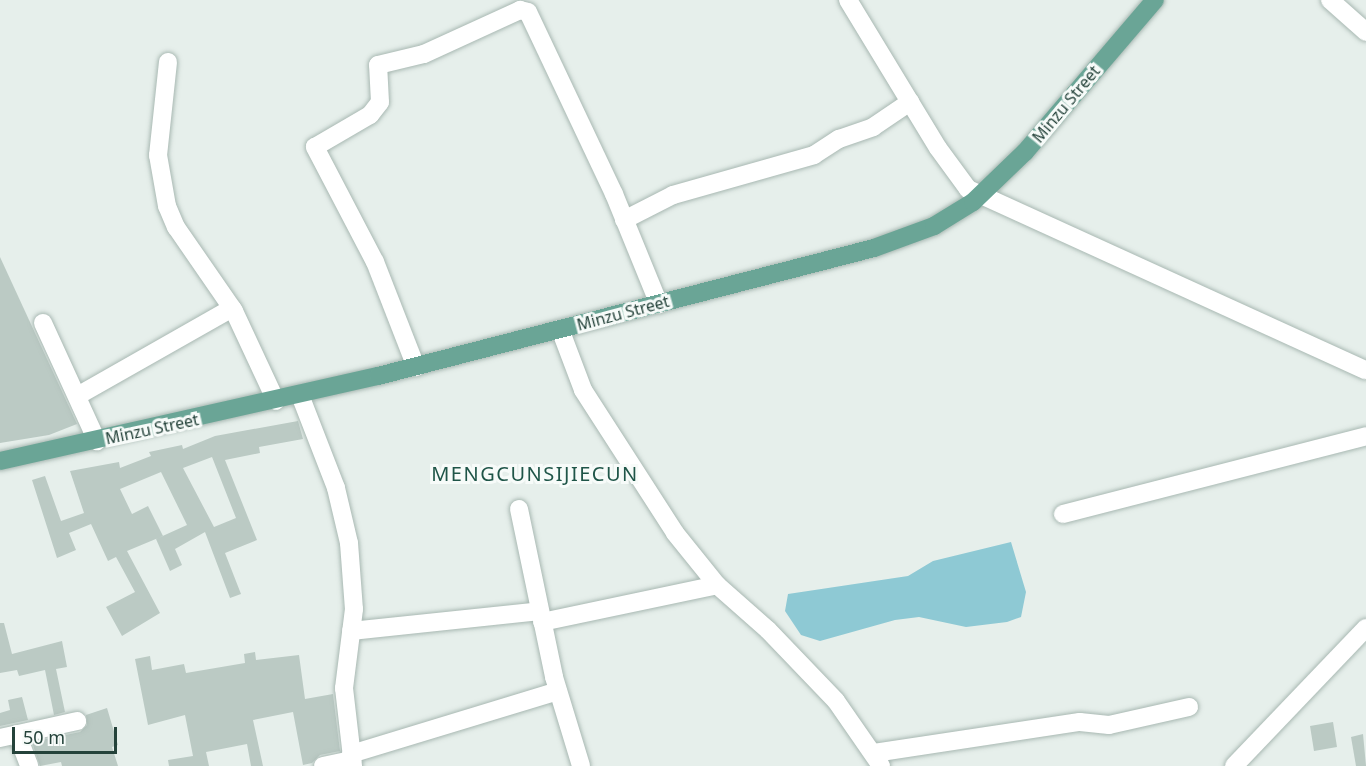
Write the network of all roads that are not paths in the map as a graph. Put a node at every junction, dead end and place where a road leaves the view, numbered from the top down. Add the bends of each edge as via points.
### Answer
1 (848, 0) edge
2 (1155, 0) edge
3 (1330, 0) edge
4 (524, 5) edge
5 (1366, 32) edge
6 (168, 62) dead end
7 (910, 102) junction
8 (980, 196) junction
9 (624, 220) junction
10 (659, 304) junction
11 (232, 308) junction
12 (44, 322) dead end
13 (560, 329) junction
14 (416, 366) junction
15 (1366, 370) edge
16 (79, 395) junction
17 (300, 395) junction
18 (276, 401) junction
19 (1366, 436) edge
20 (97, 441) junction
21 (0, 461) edge
22 (519, 509) dead end
23 (1063, 514) dead end
24 (717, 585) junction
25 (541, 617) junction
26 (1366, 628) edge
27 (351, 631) junction
28 (558, 691) junction
29 (1189, 707) dead end
30 (77, 721) dead end
31 (8, 736) edge
32 (352, 760) edge
33 (877, 760) edge
34 (28, 766) edge
35 (323, 766) edge
36 (581, 766) edge
37 (1234, 766) edge

1 - 7 street
2 - 8 main road, Minzu Street via 1025,152
3 - 5 street
4 - 9 street
4 - 14 street via 424,54 378,65 380,102 370,116 315,147 375,262
6 - 11 street via 159,129 161,183 176,227
7 - 8 street via 968,189
7 - 9 street via 873,127 839,139 814,154 673,195
8 - 10 main road, Minzu Street via 934,226 906,237
8 - 15 street
9 - 10 street
10 - 13 main road, Minzu Street
11 - 16 street
11 - 18 street
12 - 16 street
13 - 14 main road, Minzu Street
13 - 24 street via 583,390 605,427 675,533
14 - 17 main road, Minzu Street
16 - 20 street
17 - 18 main road, Minzu Street
17 - 27 street via 343,516 352,577
18 - 20 main road, Minzu Street
19 - 23 street
20 - 21 main road, Minzu Street
22 - 25 street
24 - 25 street
24 - 33 street via 768,630 836,701
25 - 27 street
25 - 28 street
26 - 37 street
27 - 32 street via 344,688
28 - 32 street
28 - 36 street
29 - 33 street via 1109,725 1080,722
30 - 31 street
31 - 34 street
32 - 35 street

